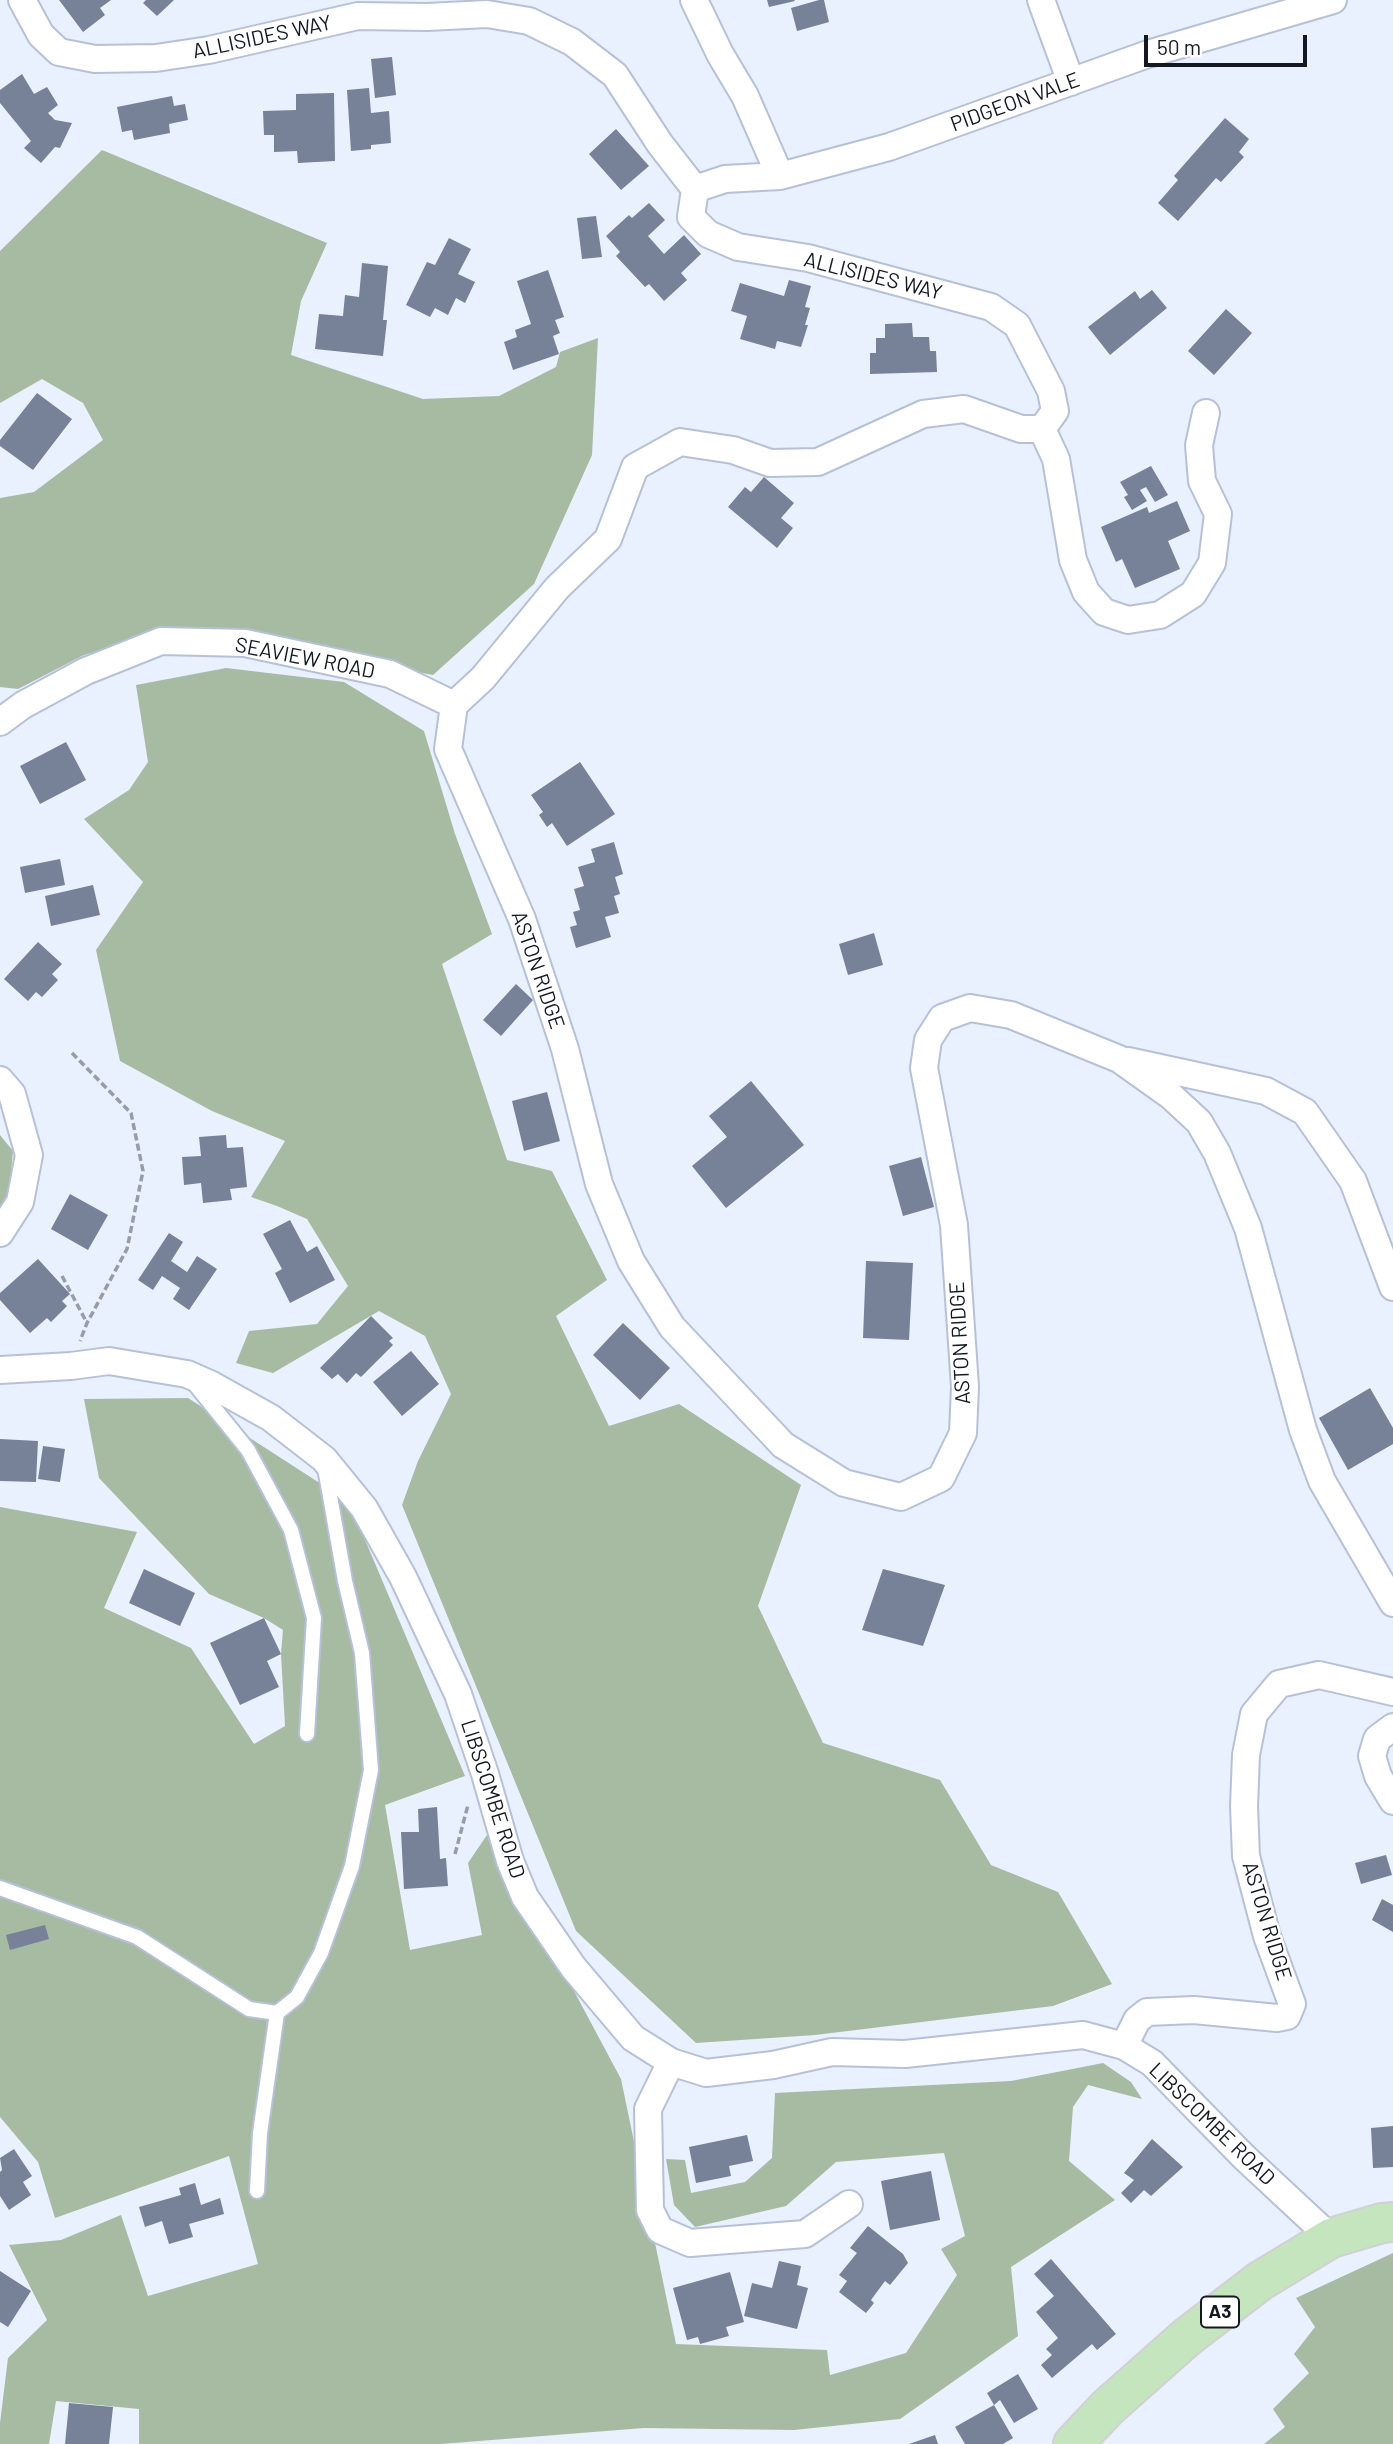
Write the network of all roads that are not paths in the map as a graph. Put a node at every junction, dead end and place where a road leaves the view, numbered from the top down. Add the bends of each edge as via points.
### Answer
1 (22, 0) edge
2 (694, 0) edge
3 (1041, 0) edge
4 (1333, 0) edge
5 (1071, 82) junction
6 (780, 176) junction
7 (695, 189) junction
8 (1206, 414) dead end
9 (1042, 429) junction
10 (454, 705) junction
11 (0, 722) edge
12 (1119, 1059) junction
13 (0, 1080) edge
14 (0, 1233) edge
15 (1393, 1287) edge
16 (0, 1370) edge
17 (187, 1374) junction
18 (324, 1459) junction
19 (1393, 1603) edge
20 (1393, 1692) edge
21 (1393, 1727) edge
22 (307, 1734) dead end
23 (1393, 1801) edge
24 (0, 1888) edge
25 (277, 2013) junction
26 (1124, 2046) junction
27 (671, 2062) junction
28 (257, 2191) dead end
29 (849, 2204) dead end
30 (1393, 2222) edge
31 (1331, 2238) junction
32 (1073, 2444) edge

1 - 7 street, ALLISIDES WAY via 41,35 59,51 95,59 156,58 209,50 358,16 486,14 529,21 572,42 615,75
2 - 6 street via 745,96
3 - 5 street
4 - 5 street, PIDGEON VALE via 1148,54
5 - 6 street, PIDGEON VALE via 889,147
6 - 7 street, PIDGEON VALE via 725,179
7 - 9 street, ALLISIDES WAY via 691,216 708,234 738,247 808,258 990,307 1017,325 1051,391 1055,411
8 - 9 street via 1199,444 1202,481 1219,514 1212,564 1193,594 1160,615 1128,620 1104,612 1086,592 1073,560 1056,459
9 - 10 street via 1021,429 964,409 923,414 818,462 770,463 733,450 680,442 635,467 608,538 557,588 483,678
10 - 11 street, SEAVIEW ROAD via 390,674 245,643 161,641 86,671
10 - 12 street, ASTON RIDGE via 448,749 522,919 565,1049 599,1184 631,1261 672,1327 734,1394 783,1445 844,1483 901,1497 942,1478 963,1433 965,1387 954,1225 924,1068 928,1040 942,1018 970,1008 1011,1015
12 - 15 street via 1266,1091 1305,1112 1353,1181
12 - 19 street, ASTON RIDGE via 1190,1113 1217,1153 1248,1228 1303,1430 1322,1481
13 - 14 street via 12,1094 29,1155 20,1202
16 - 17 street, LIBSCOMBE ROAD via 110,1361
17 - 18 street, LIBSCOMBE ROAD via 271,1418
17 - 22 lane via 248,1450 291,1530 314,1618
18 - 25 lane via 362,1653 372,1769 352,1866 321,1953 297,1997
18 - 27 street, LIBSCOMBE ROAD via 370,1520 403,1577 458,1694 510,1861 526,1897 573,1967 633,2038
20 - 26 street, ASTON RIDGE via 1319,1675 1279,1684 1254,1714 1246,1755 1246,1856 1267,1936 1292,2004 1287,2016 1147,2012 1137,2020
21 - 23 street via 1377,1739 1372,1756
24 - 25 lane via 137,1937 249,2009
25 - 28 lane
26 - 27 street, LIBSCOMBE ROAD via 1083,2035 905,2054 832,2052 706,2073
26 - 31 street, LIBSCOMBE ROAD via 1152,2063
27 - 29 street via 649,2109 650,2210 660,2230 690,2243 805,2234
30 - 31 main road, A3
31 - 32 main road, A3 via 1260,2281 1187,2337

